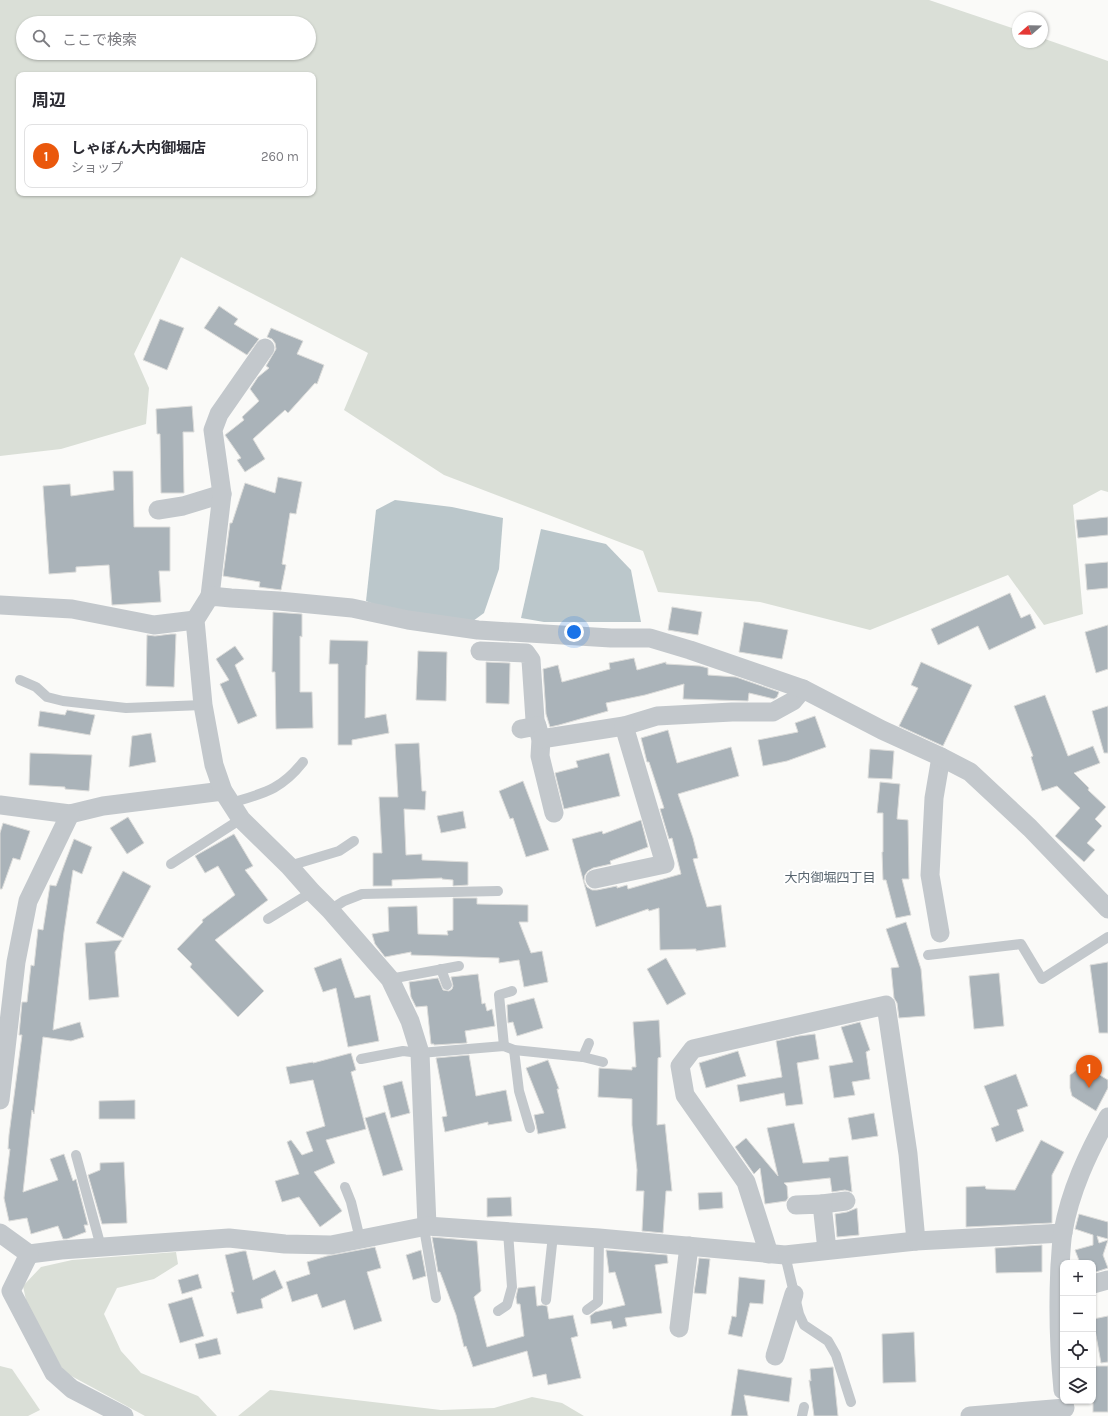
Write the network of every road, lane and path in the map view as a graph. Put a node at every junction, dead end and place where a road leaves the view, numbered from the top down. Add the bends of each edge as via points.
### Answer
1 (265, 348) dead end
2 (222, 494) junction
3 (158, 510) dead end
4 (210, 596) junction
5 (0, 605) edge
6 (195, 620) junction
7 (480, 651) dead end
8 (20, 680) dead end
9 (803, 689) junction
10 (203, 705) junction
11 (624, 726) junction
12 (533, 731) junction
13 (941, 757) junction
14 (303, 762) dead end
15 (0, 804) edge
16 (232, 804) junction
17 (554, 813) dead end
18 (70, 814) junction
19 (354, 841) dead end
20 (171, 864) dead end
21 (289, 866) junction
22 (595, 879) dead end
23 (498, 891) dead end
24 (312, 892) junction
25 (1108, 909) edge
26 (330, 910) junction
27 (268, 919) dead end
28 (940, 933) dead end
29 (1108, 937) edge
30 (928, 955) dead end
31 (459, 966) dead end
32 (441, 969) junction
33 (390, 979) junction
34 (7, 985) edge
35 (447, 985) dead end
36 (512, 991) dead end
37 (589, 1043) dead end
38 (509, 1048) junction
39 (420, 1053) junction
40 (583, 1057) junction
41 (361, 1059) dead end
42 (603, 1062) dead end
43 (0, 1100) edge
44 (1108, 1117) edge
45 (530, 1128) dead end
46 (76, 1155) dead end
47 (345, 1187) dead end
48 (846, 1201) dead end
49 (822, 1204) junction
50 (796, 1205) dead end
51 (427, 1226) junction
52 (508, 1232) junction
53 (0, 1233) edge
54 (1063, 1233) junction
55 (553, 1234) junction
56 (599, 1238) junction
57 (360, 1239) junction
58 (916, 1242) junction
59 (689, 1246) junction
60 (101, 1247) junction
61 (827, 1250) junction
62 (30, 1254) junction
63 (777, 1255) junction
64 (1062, 1260) edge
65 (1108, 1280) edge
66 (1096, 1283) edge
67 (6, 1291) edge
68 (794, 1294) junction
69 (1061, 1296) edge
70 (436, 1298) dead end
71 (546, 1300) dead end
72 (587, 1310) dead end
73 (498, 1311) dead end
74 (678, 1328) dead end
75 (775, 1356) dead end
76 (1063, 1368) edge
77 (851, 1402) dead end
78 (1064, 1404) edge
79 (124, 1416) edge
80 (970, 1416) edge

1 - 2 street via 219,414 214,430
2 - 3 street via 183,506
2 - 4 street
4 - 6 street
4 - 9 street via 352,608 408,620 478,630 650,638
5 - 6 street via 72,609 154,625
6 - 10 street
7 - 12 street via 526,653 531,660 535,720
8 - 10 lane via 36,687 47,697 63,701 126,708
9 - 11 street via 793,702 773,712 657,716
9 - 13 street
10 - 16 street via 214,765
11 - 12 street
11 - 22 street via 665,864
12 - 17 street
13 - 25 street via 970,772 1030,828
13 - 28 street via 934,798 930,875
14 - 16 lane via 280,786
15 - 18 street
16 - 18 street via 103,806
16 - 20 lane
16 - 21 street
18 - 34 street via 28,901 16,962
19 - 21 lane via 339,851
21 - 24 street
23 - 26 lane via 362,894
24 - 26 street
24 - 27 lane
26 - 33 street
29 - 30 lane via 1042,980 1021,944
31 - 32 lane
32 - 33 lane
32 - 35 lane
33 - 39 street via 410,1021
34 - 43 street
36 - 38 lane via 499,995
37 - 40 lane
38 - 39 lane
38 - 40 lane
38 - 45 lane
39 - 41 lane via 403,1051
39 - 51 street
40 - 42 lane
44 - 54 street via 1075,1186
46 - 60 lane
47 - 57 lane
48 - 49 street
49 - 50 street
49 - 61 street
51 - 52 street
51 - 57 street
51 - 70 lane via 425,1234
52 - 55 street
52 - 73 lane via 512,1288 507,1305
53 - 62 street
54 - 58 street
54 - 64 street
55 - 56 street
55 - 71 lane
56 - 59 street
56 - 72 lane via 598,1302
57 - 60 street via 331,1245 285,1244 229,1238
58 - 61 street
58 - 63 street via 908,1154 886,1005 693,1049 680,1066 685,1095 746,1182
59 - 63 street
59 - 74 street
60 - 62 street
61 - 63 street
62 - 67 street
63 - 68 lane
65 - 66 street
67 - 79 street via 54,1373 72,1389
68 - 75 street
68 - 77 lane via 804,1325 828,1341 836,1355
69 - 76 street
78 - 80 street

